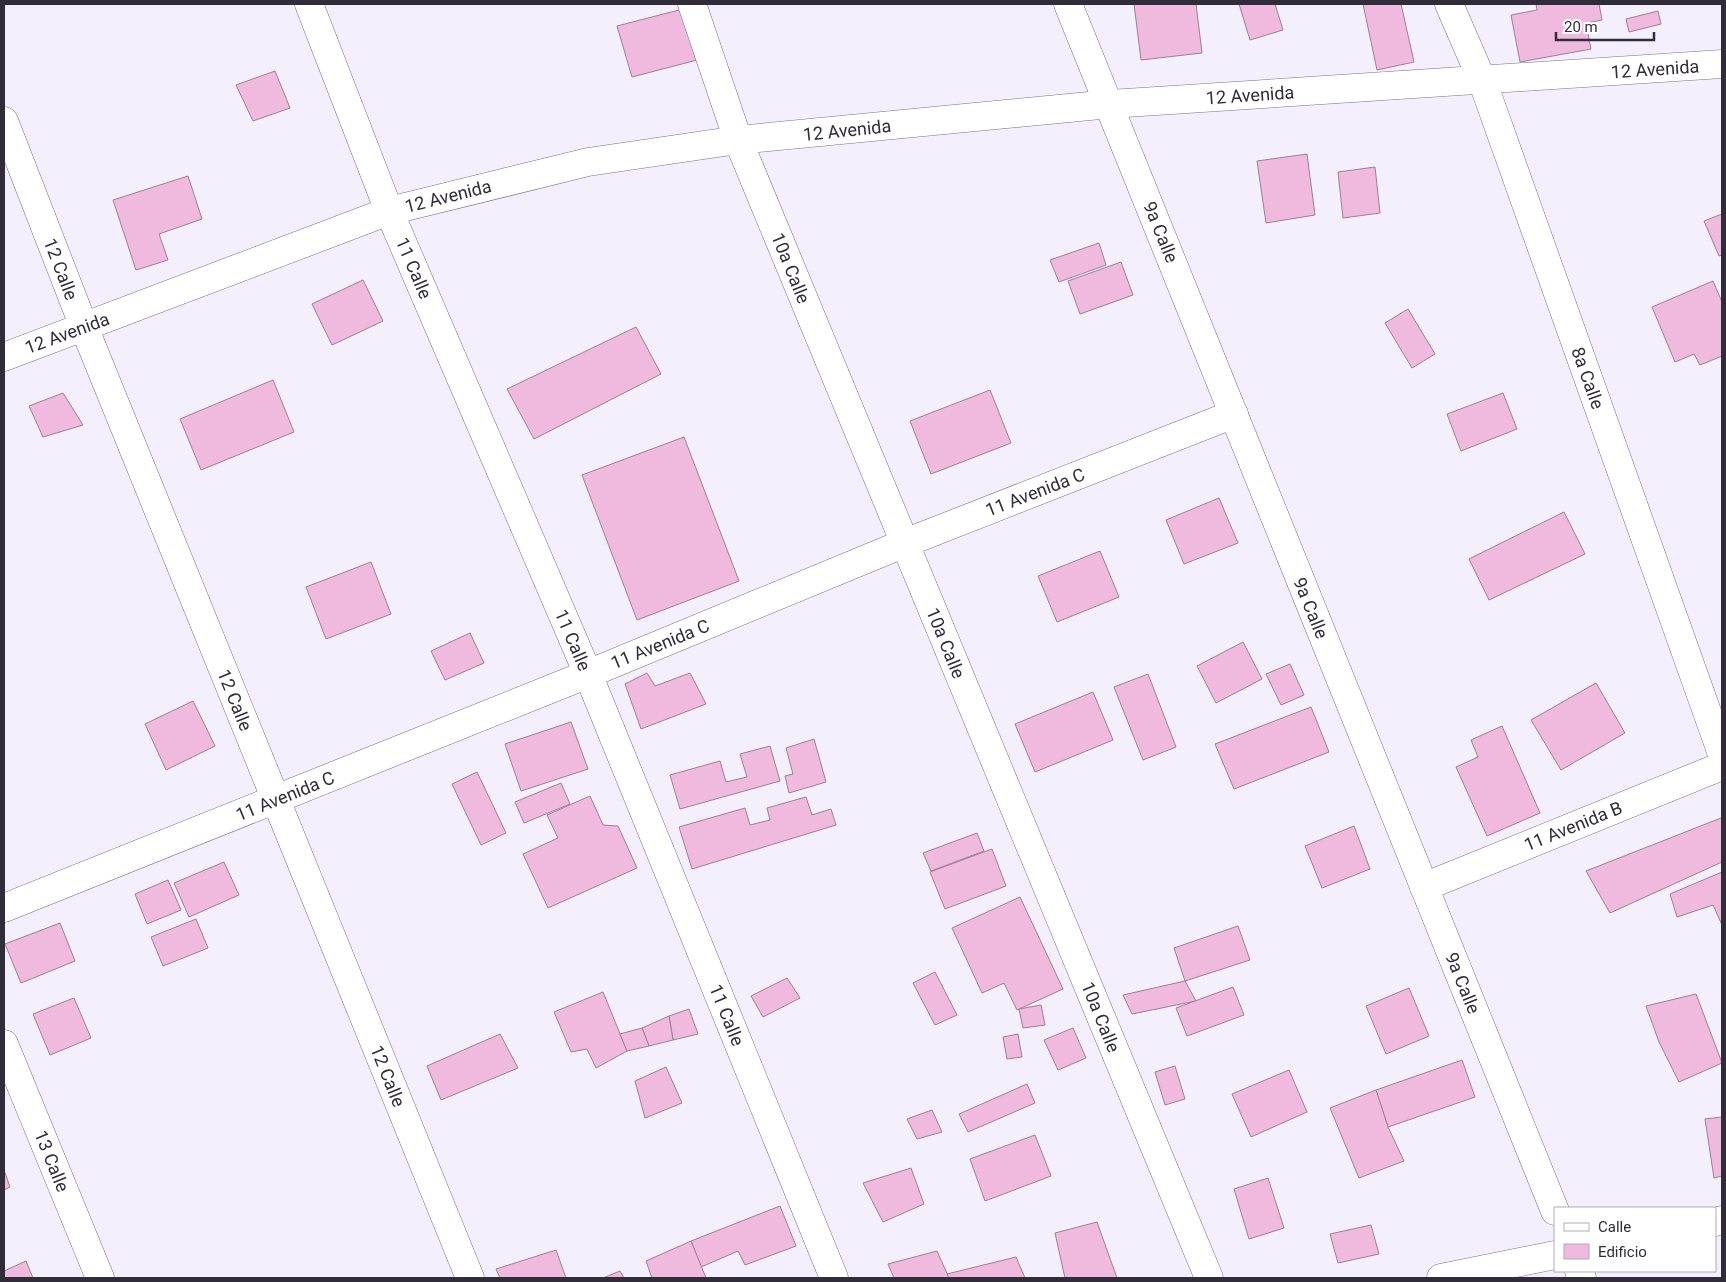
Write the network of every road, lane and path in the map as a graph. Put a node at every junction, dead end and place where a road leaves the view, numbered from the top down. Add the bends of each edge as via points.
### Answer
1 (309, 4) edge
2 (692, 4) edge
3 (1068, 4) edge
4 (1449, 4) edge
5 (1722, 64) edge
6 (1482, 80) junction
7 (1110, 104) junction
8 (4, 121) edge
9 (738, 140) junction
10 (389, 210) junction
11 (84, 327) junction
12 (4, 356) edge
13 (1234, 414) junction
14 (905, 543) junction
15 (588, 674) junction
16 (1722, 754) edge
17 (1722, 766) edge
18 (275, 799) junction
19 (1424, 886) junction
20 (4, 908) edge
21 (4, 1044) edge
22 (1554, 1210) edge
23 (1554, 1255) edge
24 (100, 1278) edge
25 (470, 1278) edge
26 (834, 1278) edge
27 (1209, 1278) edge
28 (1441, 1278) edge

1 - 10 street, 11 Calle
2 - 9 street, 10a Calle
3 - 7 street, 9a Calle
4 - 6 street, 8a Calle
5 - 6 street, 12 Avenida
6 - 7 street, 12 Avenida
6 - 16 street, 8a Calle
7 - 9 street, 12 Avenida
7 - 13 street, 9a Calle
8 - 11 street, 12 Calle
9 - 10 street, 12 Avenida via 588,162
9 - 14 street, 10a Calle
10 - 11 street, 12 Avenida
10 - 15 street, 11 Calle
11 - 12 street, 12 Avenida
11 - 18 street, 12 Calle
13 - 14 street, 11 Avenida C
13 - 19 street, 9a Calle
14 - 15 street, 11 Avenida C
14 - 27 street, 10a Calle
15 - 18 street, 11 Avenida C
15 - 26 street, 11 Calle
17 - 19 street, 11 Avenida B
18 - 20 street, 11 Avenida C
18 - 25 street, 12 Calle
19 - 22 street, 9a Calle
21 - 24 street, 13 Calle
23 - 28 street

